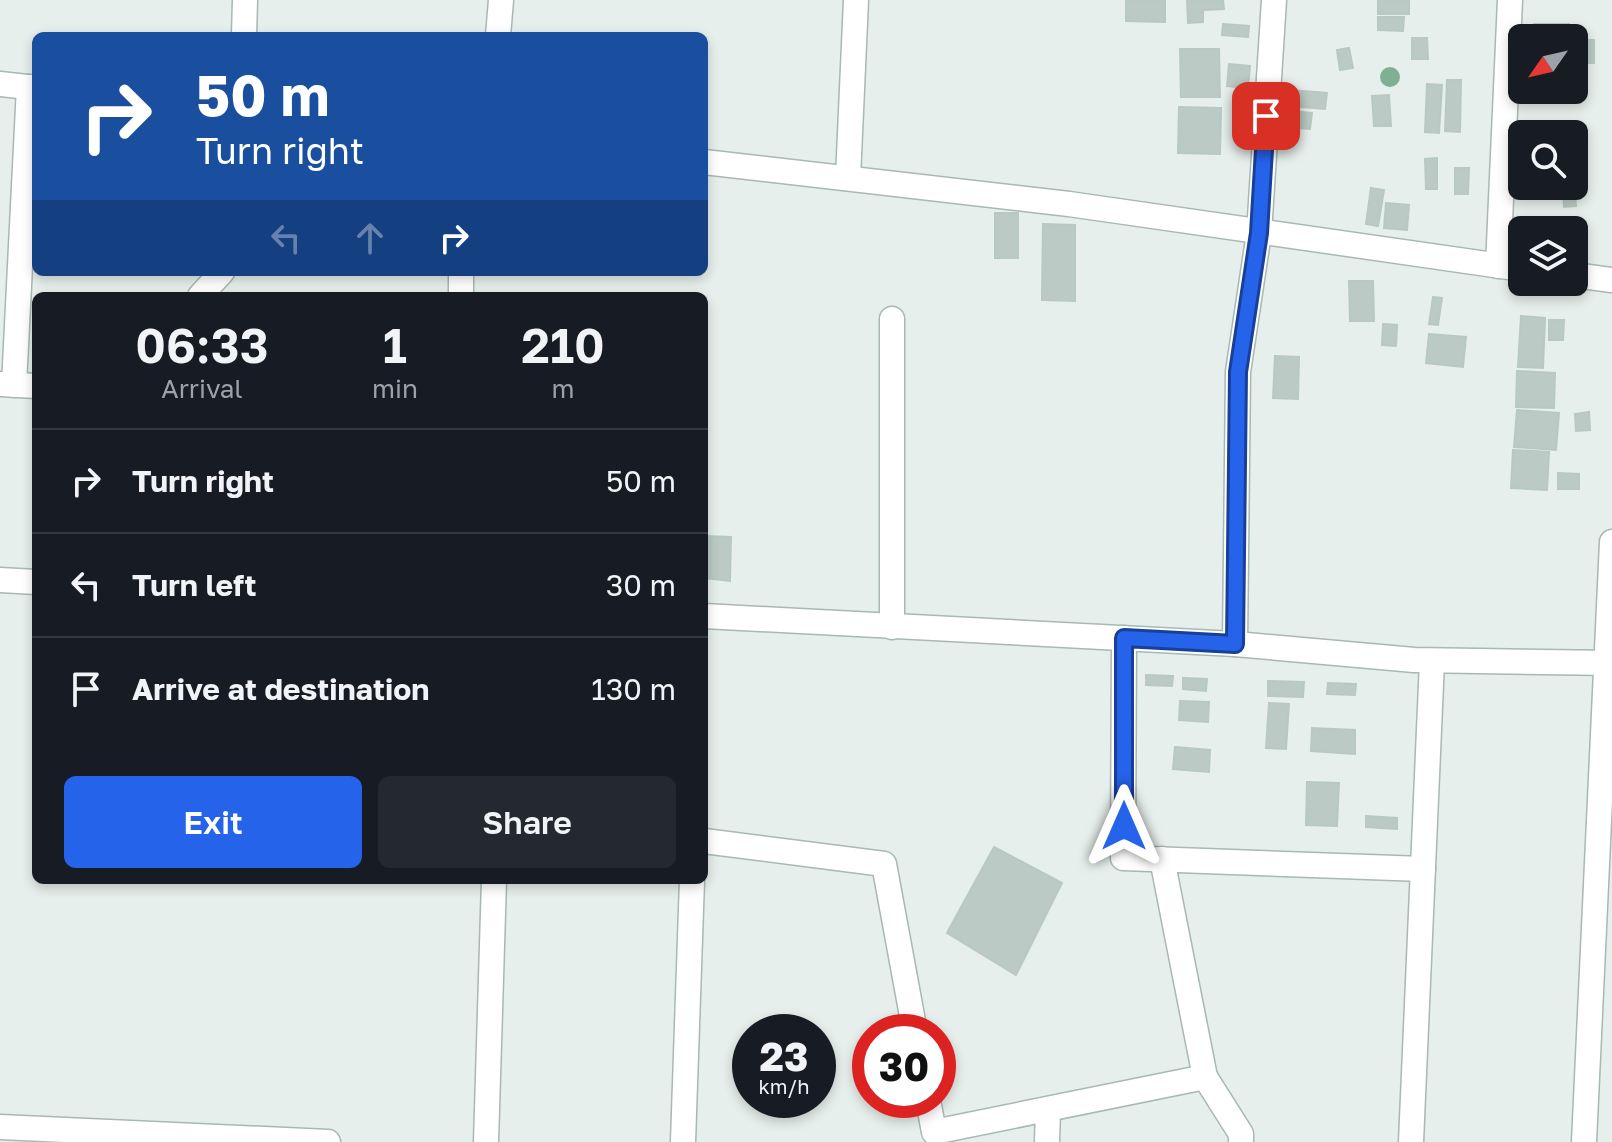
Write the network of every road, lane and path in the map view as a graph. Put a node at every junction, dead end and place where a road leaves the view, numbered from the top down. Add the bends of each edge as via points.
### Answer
1 (245, 0) edge
2 (501, 0) edge
3 (856, 0) edge
4 (1274, 0) edge
5 (1510, 0) edge
6 (244, 32) edge
7 (498, 32) edge
8 (0, 84) edge
9 (32, 87) edge
10 (708, 162) edge
11 (848, 178) junction
12 (1510, 216) edge
13 (11, 218) edge
14 (1259, 233) junction
15 (1508, 267) edge
16 (218, 276) edge
17 (1588, 277) edge
18 (1612, 280) edge
19 (204, 292) edge
20 (892, 319) dead end
21 (17, 385) edge
22 (1612, 542) edge
23 (0, 580) edge
24 (32, 582) edge
25 (708, 616) edge
26 (892, 627) junction
27 (1124, 638) junction
28 (1235, 644) junction
29 (1432, 661) junction
30 (1609, 663) edge
31 (708, 842) edge
32 (1162, 859) junction
33 (1423, 869) junction
34 (494, 884) edge
35 (692, 884) edge
36 (912, 1014) edge
37 (1600, 1035) edge
38 (1205, 1077) junction
39 (1048, 1109) junction
40 (931, 1118) edge
41 (0, 1127) edge
42 (328, 1142) edge
43 (486, 1142) edge
44 (683, 1142) edge
45 (1047, 1142) edge
46 (1241, 1142) edge
47 (1411, 1142) edge
48 (1584, 1142) edge

1 - 6 street
2 - 7 street
3 - 11 street
4 - 14 street
5 - 12 street
8 - 9 street
9 - 13 street
10 - 11 street
11 - 14 street
13 - 21 street
14 - 15 street
14 - 28 street via 1238,372
16 - 19 street
17 - 18 street
20 - 26 street
22 - 30 street
23 - 24 street
25 - 26 street
26 - 27 street
27 - 28 street
27 - 32 street via 1123,858
28 - 29 street
29 - 30 street
29 - 33 street
30 - 37 street
31 - 36 street via 884,864
32 - 33 street
32 - 38 street
33 - 47 street
34 - 43 street
35 - 44 street
37 - 48 street
38 - 39 street
38 - 46 street
39 - 40 street via 934,1132
39 - 45 street
41 - 42 street

